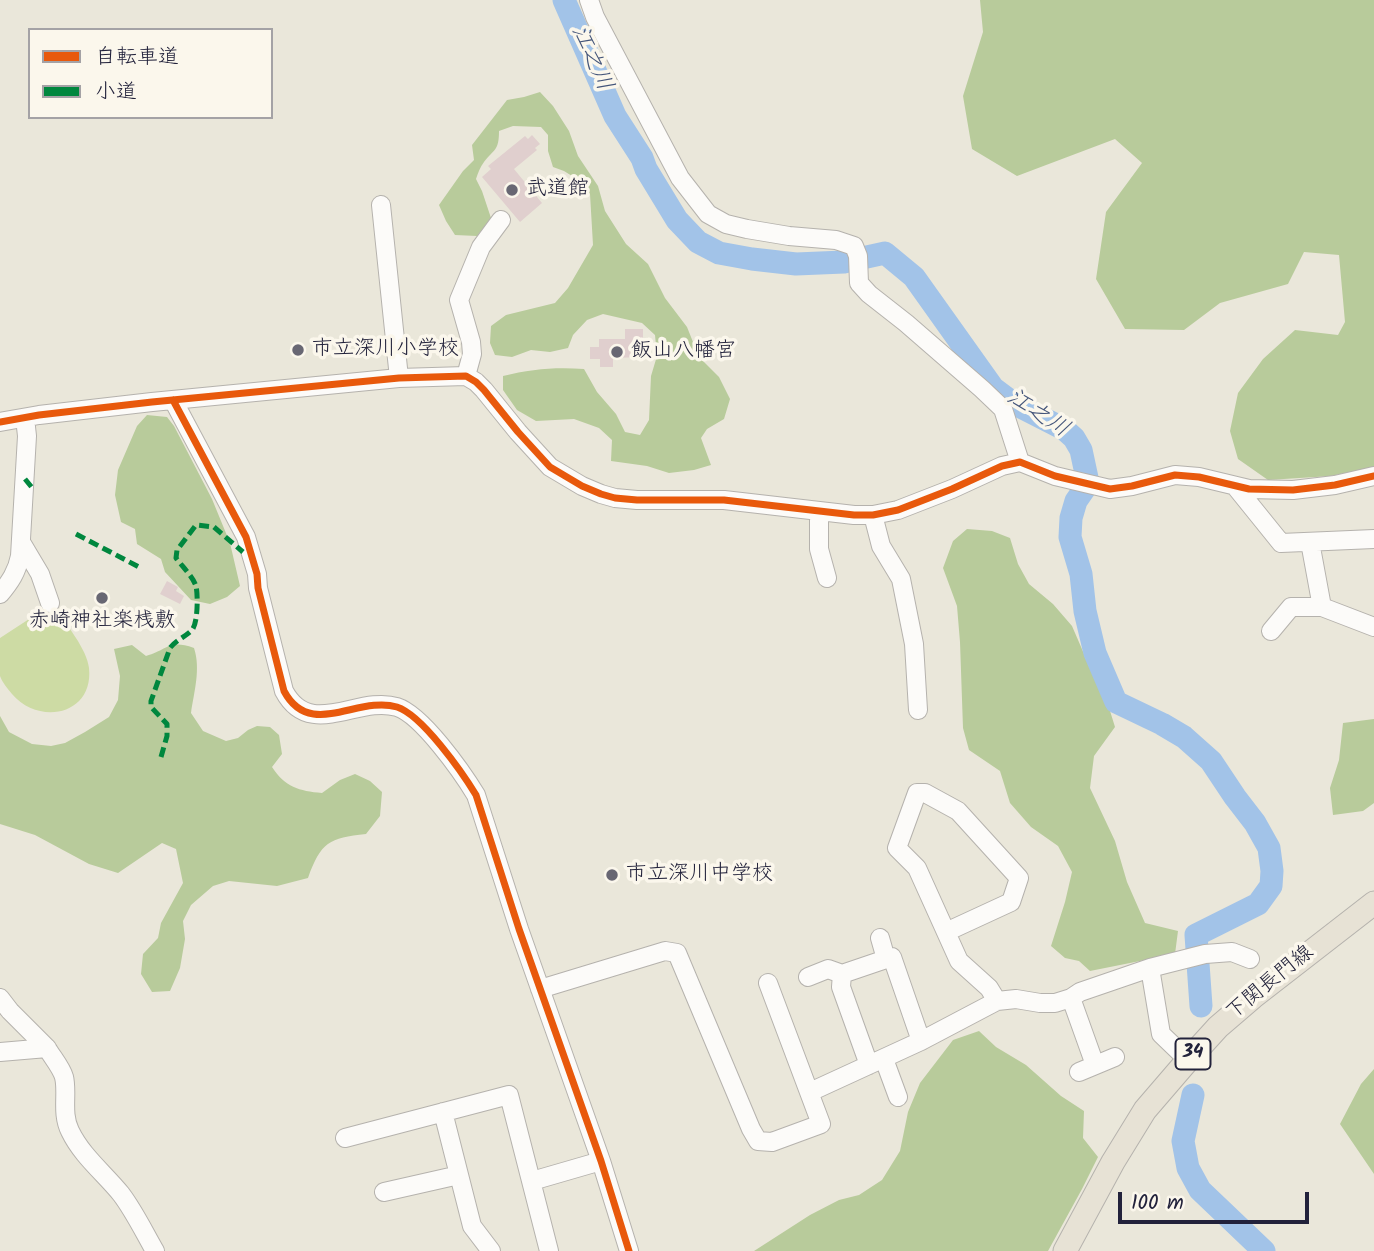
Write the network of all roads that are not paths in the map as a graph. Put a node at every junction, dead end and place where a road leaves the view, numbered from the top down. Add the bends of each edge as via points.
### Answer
1 (589, 0) edge
2 (381, 205) dead end
3 (501, 220) dead end
4 (466, 376) junction
5 (399, 378) junction
6 (173, 400) junction
7 (25, 418) junction
8 (0, 422) edge
9 (1020, 462) junction
10 (1374, 476) edge
11 (1235, 486) junction
12 (819, 511) junction
13 (873, 516) junction
14 (1374, 540) edge
15 (21, 542) junction
16 (1310, 542) junction
17 (827, 578) dead end
18 (0, 594) edge
19 (50, 603) dead end
20 (1322, 607) junction
21 (1374, 627) edge
22 (1271, 631) dead end
23 (918, 710) dead end
24 (1374, 903) edge
25 (946, 932) junction
26 (880, 938) dead end
27 (886, 959) junction
28 (1250, 959) dead end
29 (1150, 968) junction
30 (842, 974) junction
31 (808, 977) dead end
32 (768, 983) dead end
33 (540, 989) junction
34 (0, 998) edge
35 (1071, 998) junction
36 (997, 1001) junction
37 (921, 1041) junction
38 (47, 1048) junction
39 (0, 1052) edge
40 (1115, 1057) dead end
41 (1188, 1060) junction
42 (876, 1062) junction
43 (810, 1092) junction
44 (898, 1097) dead end
45 (443, 1112) junction
46 (345, 1138) dead end
47 (601, 1160) junction
48 (459, 1175) junction
49 (532, 1181) junction
50 (384, 1192) dead end
51 (155, 1251) edge
52 (491, 1251) edge
53 (549, 1251) edge
54 (629, 1251) edge
55 (1065, 1251) edge

1 - 9 street via 680,178 708,214 747,229 854,246 859,283 869,294 1003,409
2 - 5 street
3 - 4 street via 481,247 459,300 471,342
4 - 5 street
4 - 12 street via 484,390 550,467 601,494 637,500 724,500
5 - 6 street
6 - 7 street
6 - 33 street via 246,537 290,704 316,715 385,705 411,713 423,724 476,795
7 - 8 street
7 - 15 street
9 - 11 street via 1110,489 1175,475
9 - 13 street
10 - 11 street via 1293,490
11 - 16 street via 1281,543
12 - 13 street
12 - 17 street via 818,549
13 - 23 street via 881,546 901,579 914,644
14 - 16 street
15 - 18 street via 18,568
15 - 19 street
16 - 20 street
20 - 21 street
20 - 22 street via 1291,607
24 - 41 main road, 下関長門線 / 34 via 1244,1004
25 - 25 street via 917,868 897,848 917,793 958,811 1019,878 1011,902
25 - 36 street via 959,961
26 - 27 street
27 - 30 street
27 - 37 street via 892,957
28 - 29 street via 1232,952 1205,954
29 - 35 street
29 - 41 street via 1161,1034
30 - 31 street via 828,969
30 - 42 street via 841,987
32 - 43 street
33 - 43 street via 665,951 677,953 758,1141 772,1142 821,1124
33 - 47 street
34 - 38 street
35 - 36 street via 1047,1003
35 - 40 street via 1087,1068
36 - 37 street
37 - 42 street
38 - 39 street
38 - 51 street via 64,1076 68,1127 80,1149 124,1198
41 - 55 main road, 下関長門線 / 34 via 1145,1110
42 - 43 street
42 - 44 street
45 - 46 street
45 - 48 street
45 - 49 street via 509,1095
47 - 49 street
47 - 54 street
48 - 50 street
48 - 52 street via 472,1226
49 - 53 street

